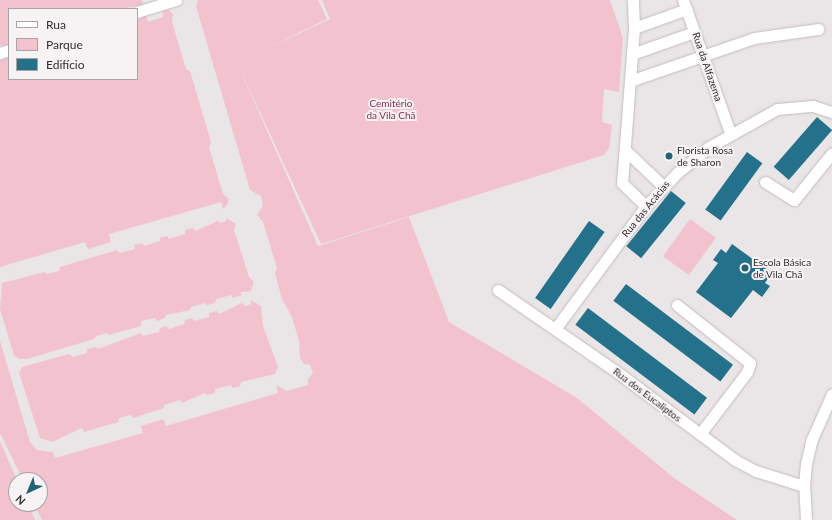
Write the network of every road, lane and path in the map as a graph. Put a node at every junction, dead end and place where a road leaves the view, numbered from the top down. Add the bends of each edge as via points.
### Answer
1 (176, 0) edge
2 (634, 0) edge
3 (685, 5) edge
4 (138, 12) edge
5 (634, 28) junction
6 (818, 29) dead end
7 (694, 32) junction
8 (632, 54) junction
9 (702, 56) junction
10 (630, 81) junction
11 (832, 112) edge
12 (730, 133) junction
13 (625, 150) junction
14 (832, 153) edge
15 (765, 182) dead end
16 (664, 186) junction
17 (646, 206) junction
18 (498, 290) dead end
19 (677, 305) dead end
20 (555, 329) junction
21 (832, 394) edge
22 (700, 434) junction
23 (804, 486) junction
24 (806, 520) edge

1 - 4 street
2 - 5 street
3 - 5 street
3 - 7 street, Rua da Alfazema
5 - 8 street
6 - 9 street via 754,38
7 - 8 street
7 - 9 street, Rua da Alfazema
8 - 10 street
9 - 10 street
9 - 12 street, Rua da Alfazema
10 - 13 street
11 - 12 street, Rua das Acácias via 813,106 777,109
12 - 16 street, Rua das Acácias via 708,147
13 - 16 street
13 - 17 street via 622,183
14 - 15 street via 794,200
16 - 17 street, Rua das Acácias
17 - 20 street, Rua das Acácias
18 - 20 street, Rua dos Eucaliptos
19 - 22 street via 750,363 747,372
20 - 22 street, Rua dos Eucaliptos
21 - 23 street via 812,439
22 - 23 street, Rua dos Eucaliptos via 745,466
23 - 24 street

